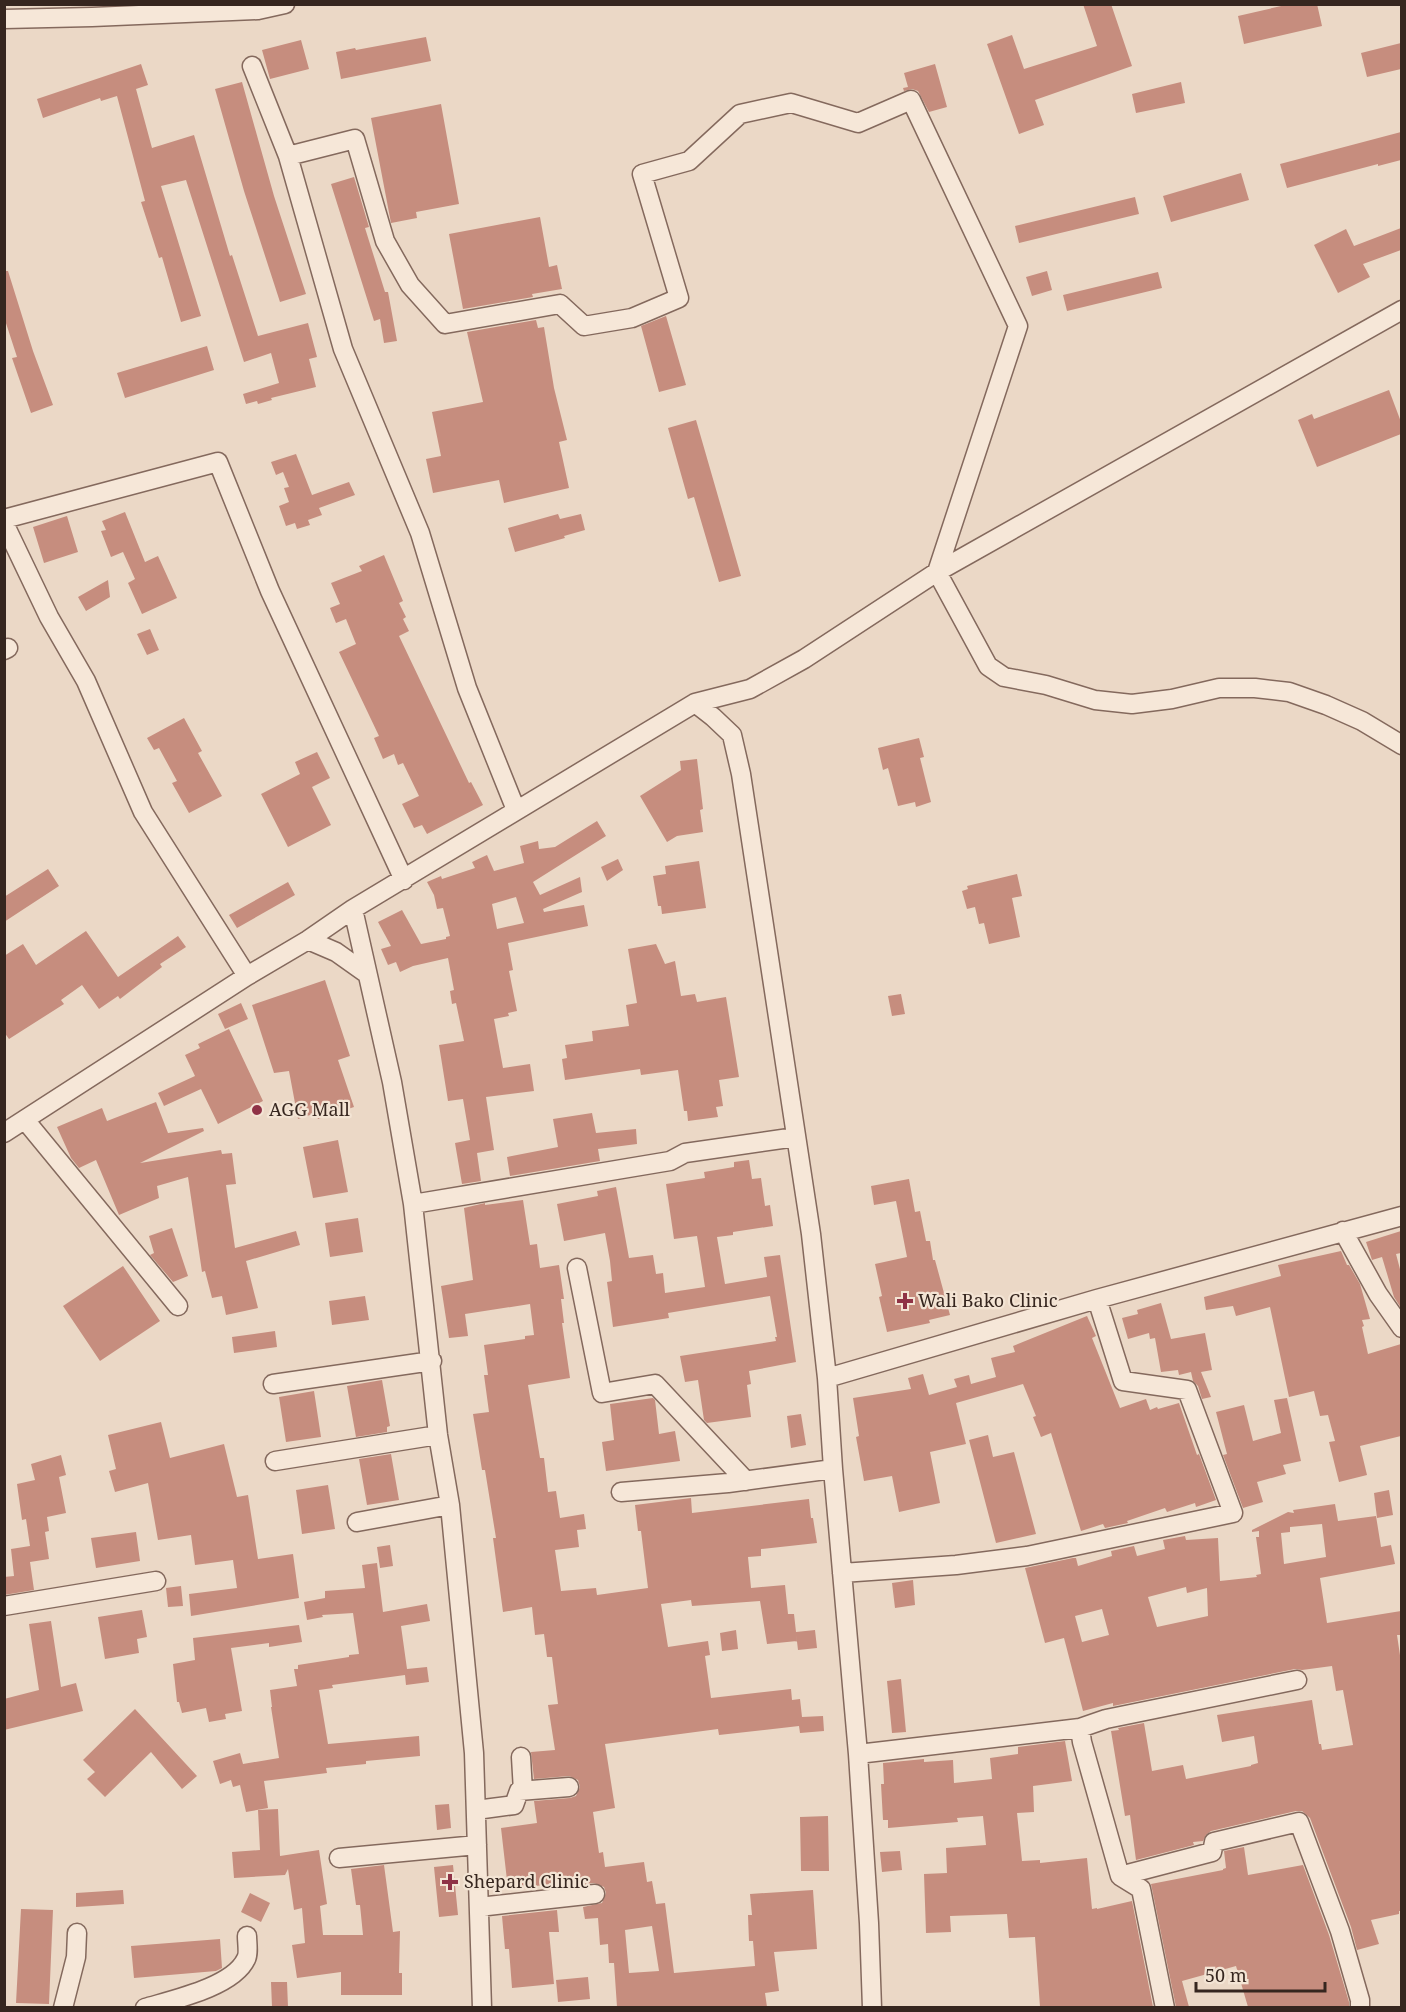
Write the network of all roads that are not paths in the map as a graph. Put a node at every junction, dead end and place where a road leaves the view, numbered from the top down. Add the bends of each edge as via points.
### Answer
1 (285, 4) edge
2 (4, 19) edge
3 (252, 66) dead end
4 (288, 156) junction
5 (1401, 310) edge
6 (4, 521) edge
7 (937, 572) junction
8 (695, 703) junction
9 (1401, 745) edge
10 (516, 810) junction
11 (404, 879) junction
12 (353, 909) junction
13 (308, 940) junction
14 (367, 974) junction
15 (246, 976) junction
16 (25, 1120) junction
17 (4, 1133) edge
18 (796, 1137) junction
19 (413, 1204) junction
20 (1401, 1216) edge
21 (1343, 1231) junction
22 (577, 1268) dead end
23 (1097, 1299) junction
24 (178, 1306) dead end
25 (1401, 1328) edge
26 (432, 1361) junction
27 (827, 1378) junction
28 (273, 1384) dead end
29 (438, 1435) junction
30 (275, 1461) dead end
31 (833, 1469) junction
32 (746, 1481) junction
33 (621, 1492) dead end
34 (450, 1505) junction
35 (357, 1522) dead end
36 (842, 1573) junction
37 (156, 1581) dead end
38 (4, 1606) edge
39 (1297, 1680) dead end
40 (1080, 1728) junction
41 (858, 1754) junction
42 (521, 1757) dead end
43 (569, 1787) dead end
44 (524, 1791) junction
45 (476, 1810) junction
46 (477, 1845) junction
47 (339, 1858) dead end
48 (1120, 1876) junction
49 (595, 1894) dead end
50 (479, 1907) junction
51 (77, 1933) dead end
52 (247, 1936) dead end
53 (63, 2007) edge
54 (145, 2007) edge
55 (482, 2007) edge
56 (872, 2007) edge
57 (1166, 2007) edge
58 (1359, 2007) edge

1 - 2 street via 258,10
3 - 4 street
4 - 7 street via 355,139 385,241 410,285 446,324 560,304 584,326 632,318 679,298 642,174 689,161 740,114 792,103 858,123 911,100 1018,326
4 - 10 street via 343,349 420,533 467,688
5 - 7 street
6 - 11 street via 218,462 270,591
6 - 15 street via 49,617 86,681 143,812
7 - 8 street via 804,659 750,689
7 - 9 street via 988,666 1004,677 1095,700 1132,704 1219,688 1288,692 1326,705
8 - 10 street
8 - 18 street via 732,735
10 - 11 street
11 - 12 street
12 - 13 street
12 - 14 street
13 - 14 street via 336,952
13 - 15 street
14 - 19 street via 392,1082
15 - 16 street
16 - 17 street
16 - 24 street
18 - 19 street via 685,1153 670,1161
18 - 27 street
19 - 26 street
20 - 21 street
21 - 23 street
21 - 25 street
22 - 32 street via 602,1393 655,1384
23 - 27 street
23 - 36 street via 1123,1381 1187,1390 1233,1513 1027,1556
26 - 28 street
26 - 29 street
27 - 31 street
29 - 30 street
29 - 34 street
31 - 32 street
31 - 36 street
32 - 33 street
34 - 35 street
34 - 45 street
36 - 41 street
37 - 38 street
39 - 40 street via 1106,1719
40 - 41 street
40 - 48 street
41 - 56 street
42 - 44 street
43 - 44 street
44 - 45 street via 519,1791 513,1804
45 - 46 street
46 - 47 street
46 - 50 street
48 - 57 street via 1141,1890
48 - 58 street via 1212,1852 1214,1842 1299,1822 1340,1931
49 - 50 street
50 - 55 street
51 - 53 street via 76,1957
52 - 54 street via 247,1959 232,1976 200,1992

